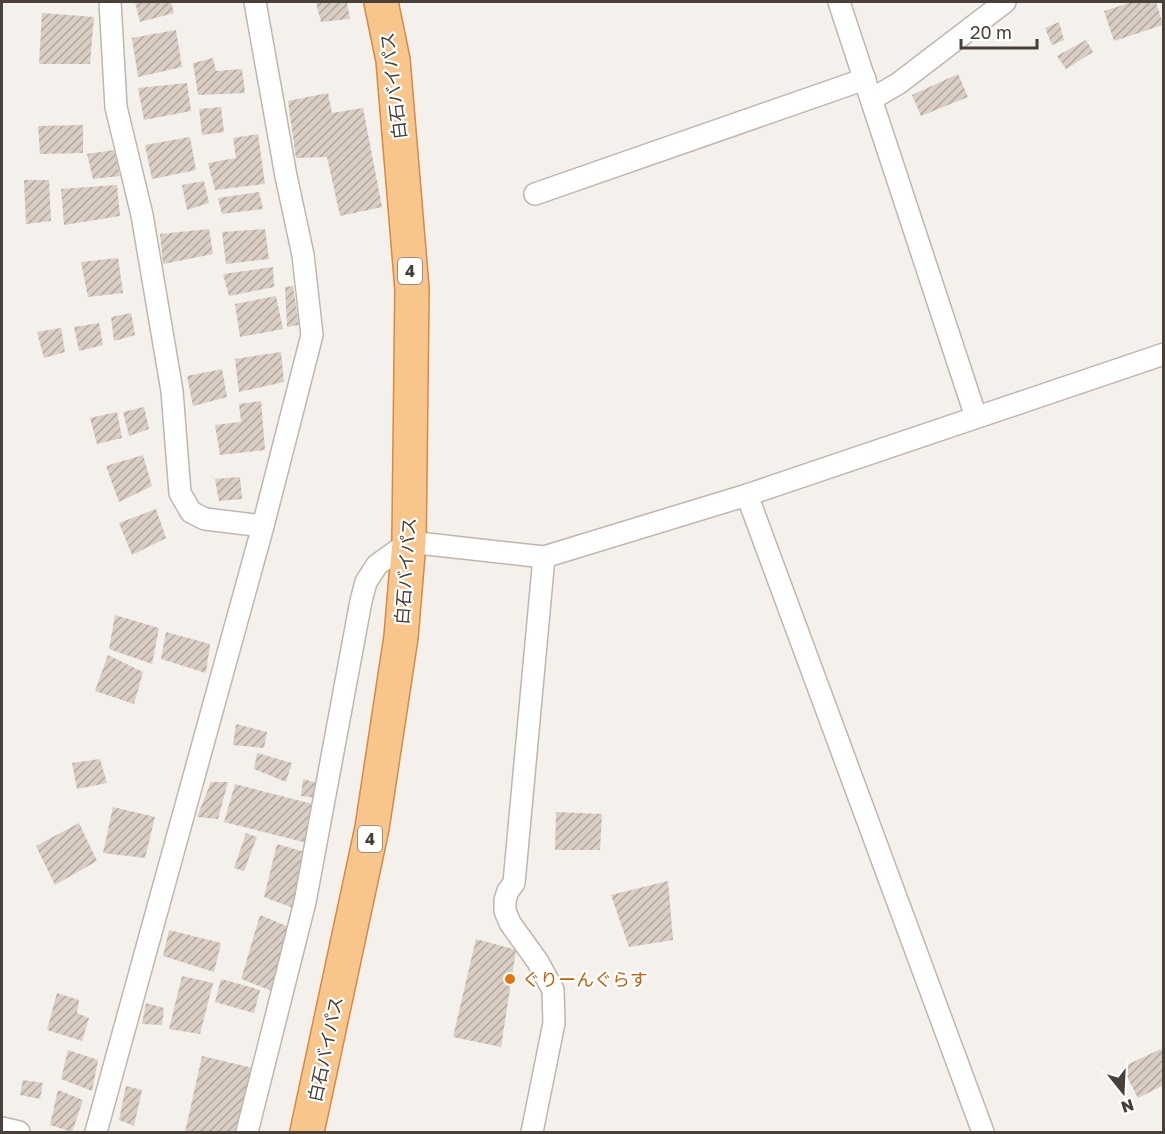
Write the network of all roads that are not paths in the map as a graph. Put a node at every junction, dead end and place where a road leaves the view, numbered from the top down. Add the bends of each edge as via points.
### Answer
1 (110, 2) edge
2 (255, 2) edge
3 (381, 2) edge
4 (839, 2) edge
5 (1005, 2) edge
6 (869, 89) junction
7 (535, 194) dead end
8 (1164, 354) edge
9 (976, 417) junction
10 (747, 495) junction
11 (263, 526) junction
12 (409, 542) junction
13 (544, 557) junction
14 (2, 1128) edge
15 (19, 1132) edge
16 (96, 1132) edge
17 (247, 1132) edge
18 (307, 1132) edge
19 (532, 1132) edge
20 (983, 1132) edge

1 - 11 street via 117,107 142,215 172,391 180,493 191,512 205,519
2 - 11 street via 303,255 312,334
3 - 12 highway, 白石バイパス / 4 via 393,60 412,289
4 - 6 street
5 - 6 street via 899,83
6 - 7 street
6 - 9 street
8 - 9 street
9 - 10 street
10 - 13 street
10 - 20 street
11 - 16 street
12 - 13 street
12 - 17 street via 377,565 366,582 305,902
12 - 18 highway, 白石バイパス / 4 via 401,638 372,828
13 - 19 street via 514,883 505,900 510,923 553,990 554,1023
14 - 15 street

